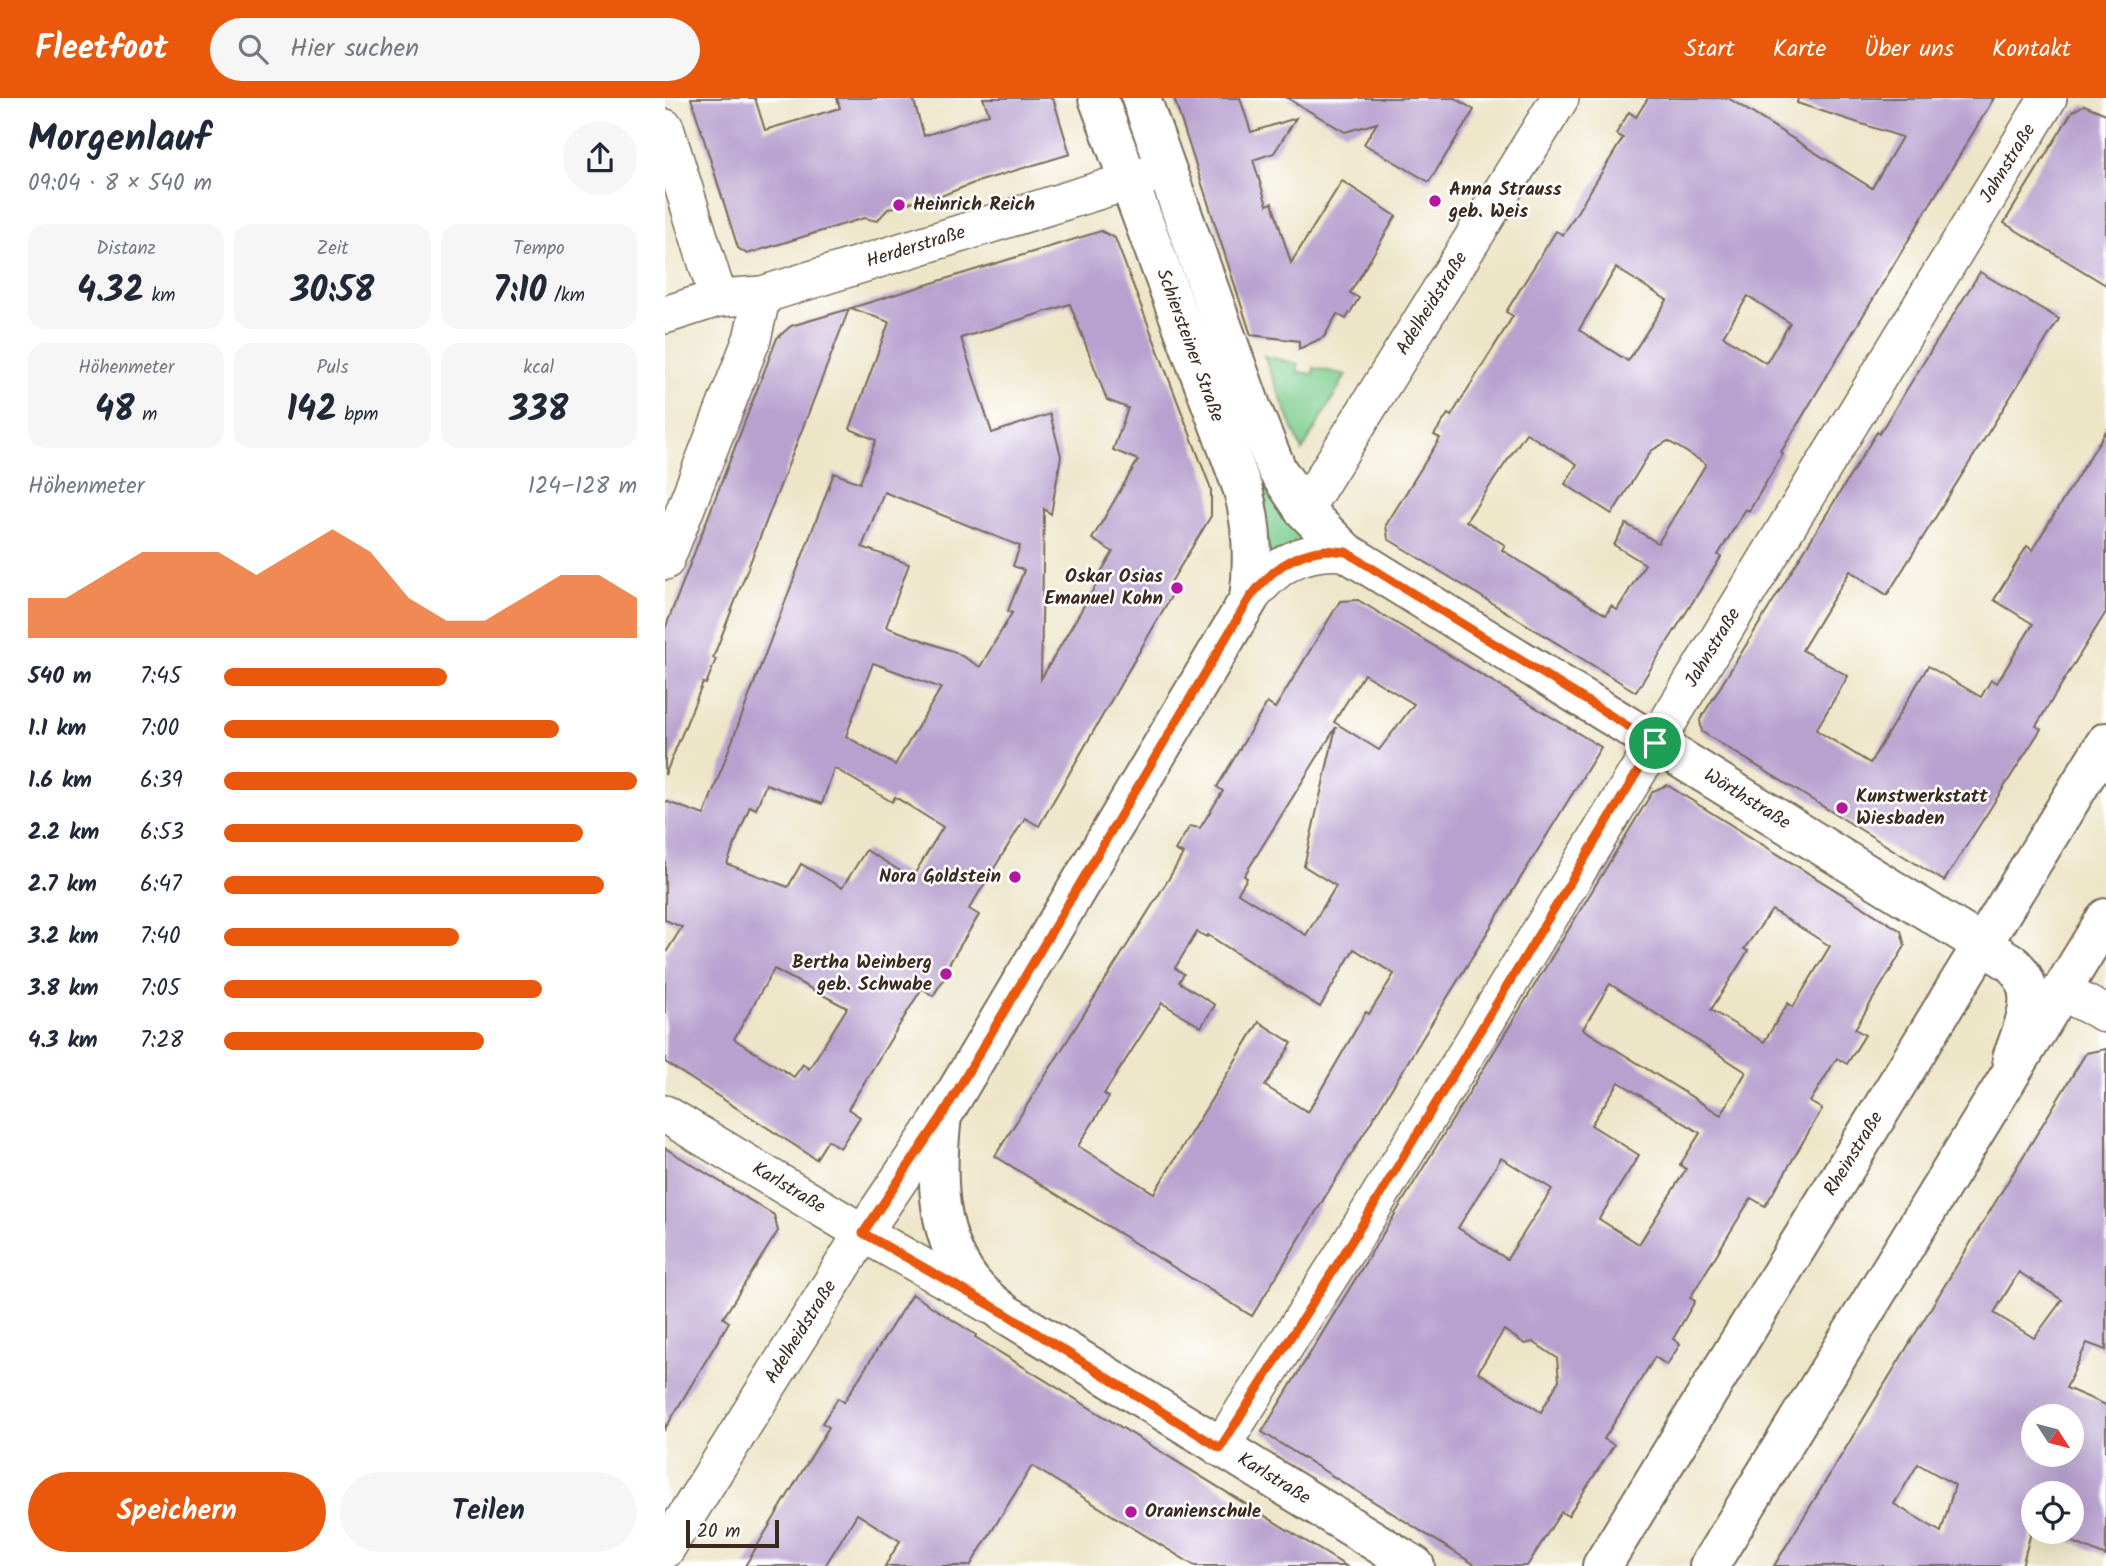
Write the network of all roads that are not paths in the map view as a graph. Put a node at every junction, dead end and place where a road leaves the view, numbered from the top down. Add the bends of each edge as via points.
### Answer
1 (1098, 98) edge
2 (1141, 98) edge
3 (1560, 98) edge
4 (2048, 98) edge
5 (665, 128) edge
6 (1164, 170) junction
7 (1128, 182) junction
8 (762, 295) junction
9 (719, 298) junction
10 (665, 315) edge
11 (1304, 510) junction
12 (1346, 552) junction
13 (665, 561) edge
14 (1249, 599) junction
15 (2106, 742) edge
16 (1655, 743) junction
17 (2106, 918) edge
18 (1983, 944) junction
19 (2063, 992) junction
20 (2106, 1014) edge
21 (2001, 1089) junction
22 (665, 1114) edge
23 (942, 1116) junction
24 (863, 1233) junction
25 (1006, 1314) junction
26 (1220, 1448) junction
27 (665, 1550) edge
28 (1415, 1566) edge
29 (1604, 1566) edge
30 (1709, 1566) edge

1 - 7 street, Schiersteiner Straße
2 - 6 street, Schiersteiner Straße
3 - 11 street, Adelheidstraße
4 - 16 street, Jahnstraße
5 - 9 street
6 - 7 street, Herderstraße
6 - 11 street, Schiersteiner Straße via 1277,470
7 - 8 street, Herderstraße
7 - 14 street, Schiersteiner Straße via 1243,490 1251,520
8 - 9 street, Herderstraße
8 - 13 street via 752,339
9 - 10 street, Herderstraße
11 - 12 street, Wörthstraße
12 - 14 street, Adelheidstraße via 1326,550 1298,556 1262,581
12 - 16 street, Wörthstraße
14 - 23 street, Adelheidstraße
15 - 18 street, Rheinstraße
16 - 18 street, Wörthstraße
16 - 26 street, Jahnstraße via 1352,1241
17 - 19 street
18 - 21 street, Wörthstraße via 2014,965 2029,992 2028,1012
18 - 29 street, Rheinstraße
19 - 20 street
19 - 21 street
21 - 30 street
22 - 24 street, Karlstraße
23 - 24 street, Adelheidstraße
23 - 25 street, Adelheidstraße via 938,1182 946,1231 976,1289
24 - 25 street, Karlstraße
24 - 27 street, Adelheidstraße
25 - 26 street, Karlstraße
26 - 28 street, Karlstraße

